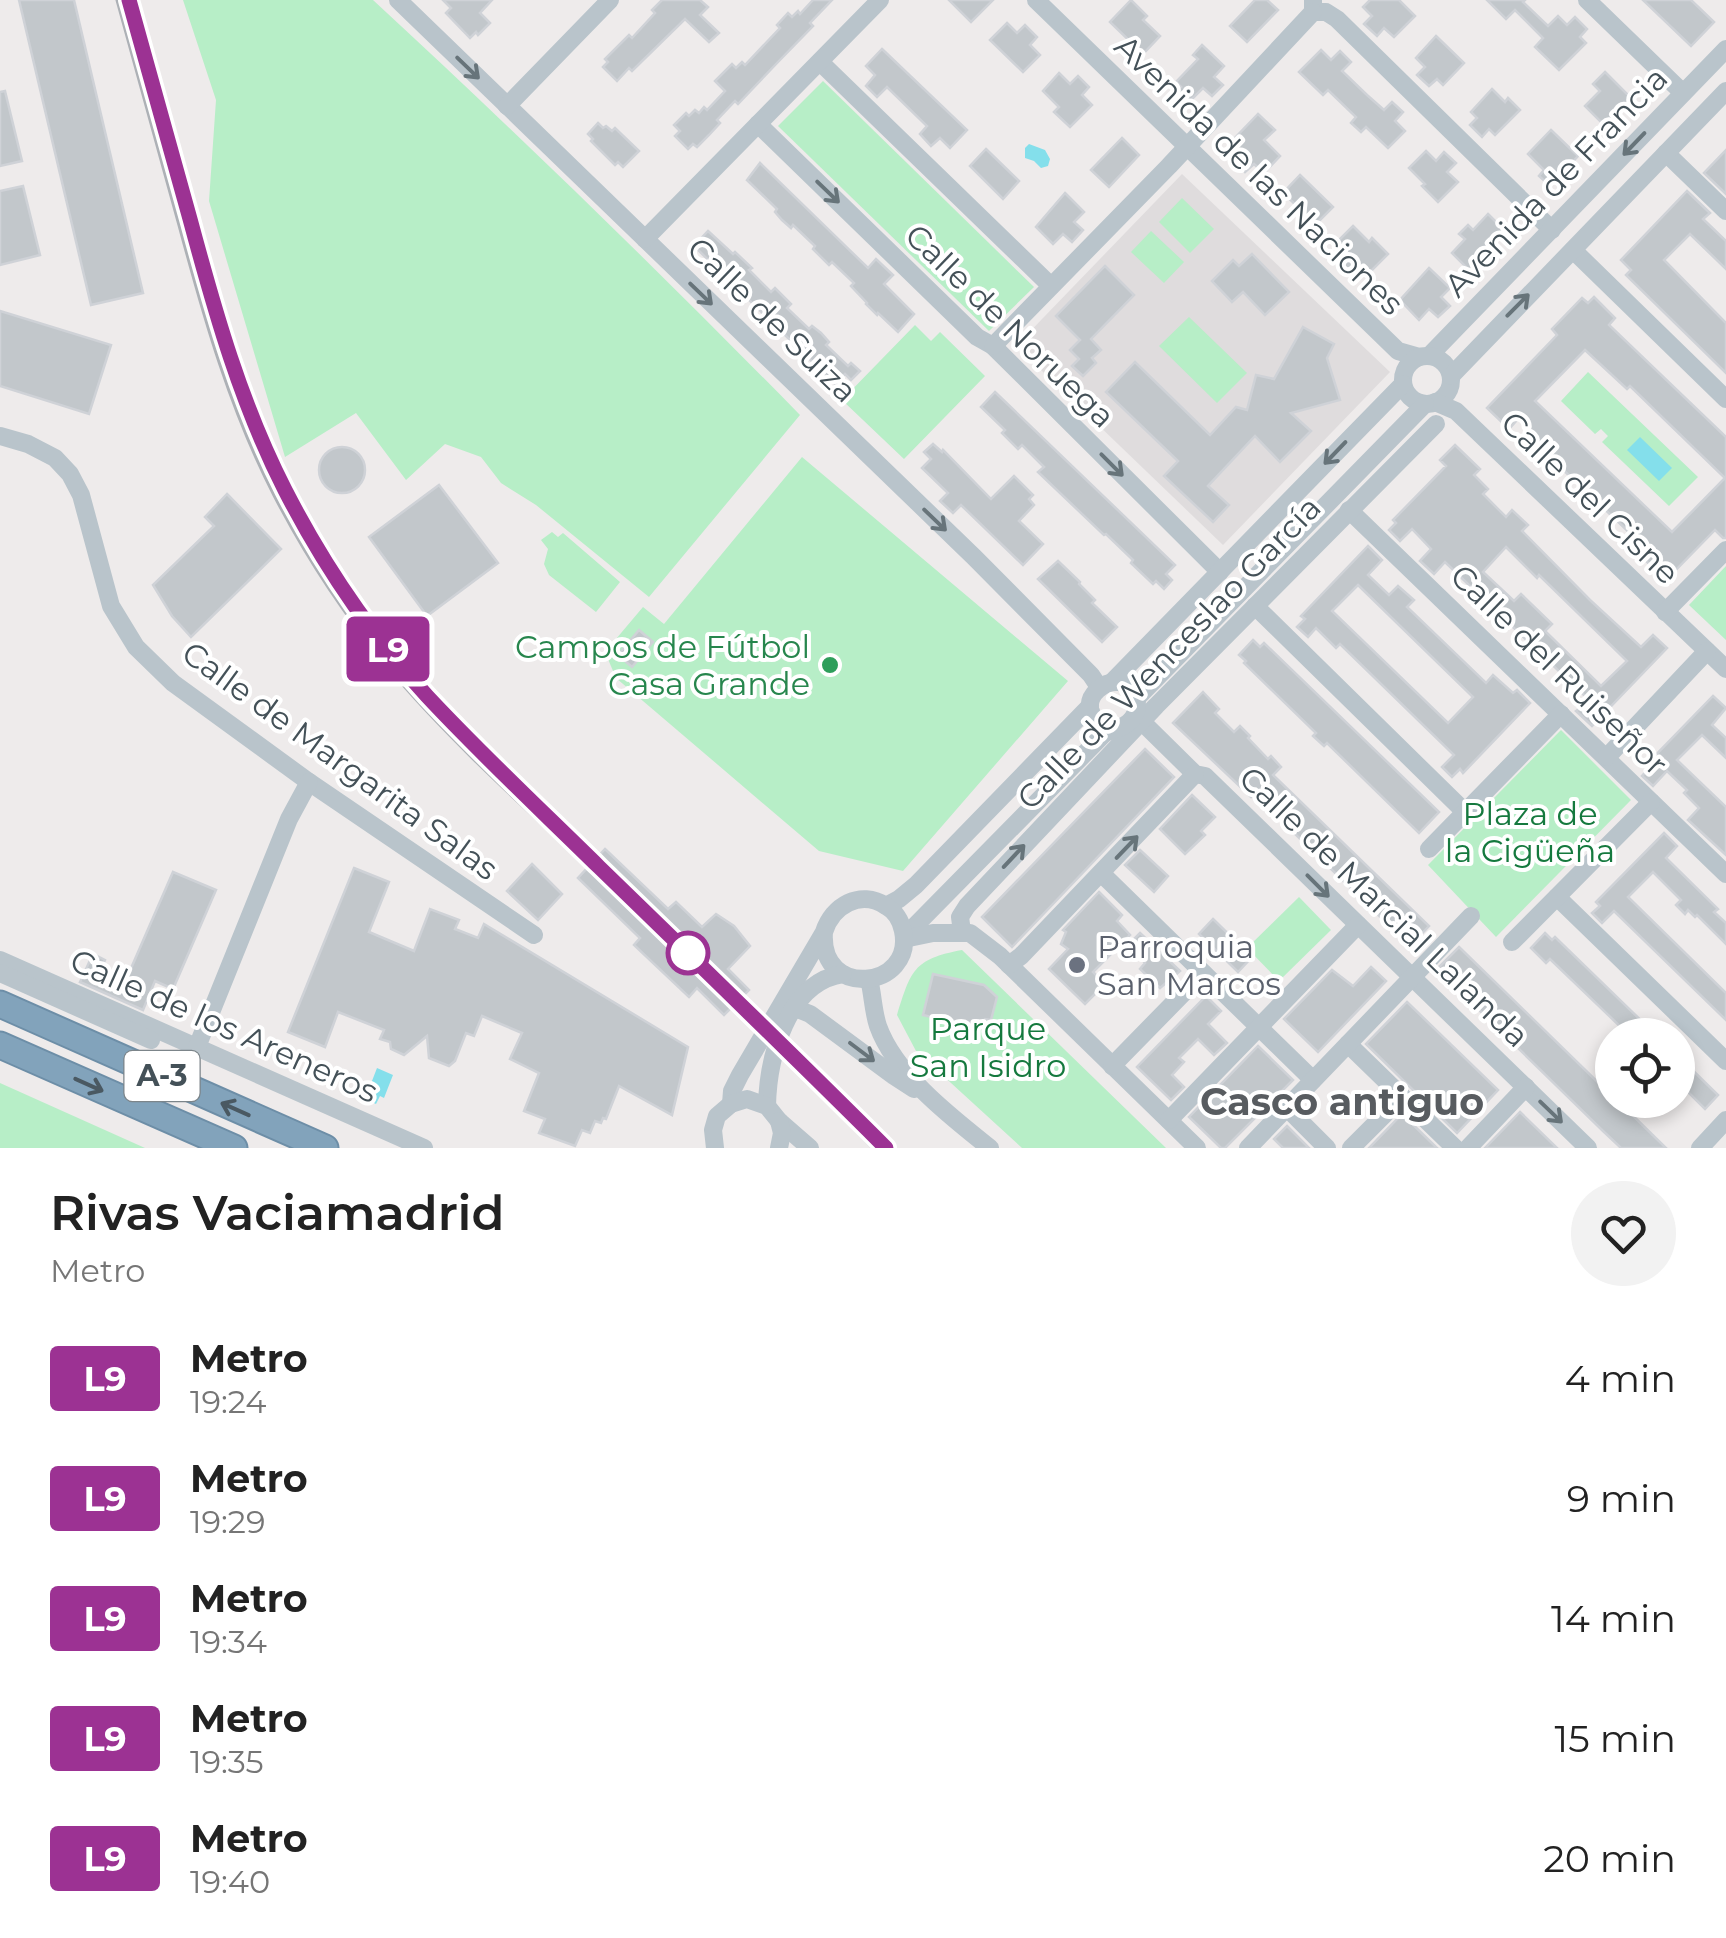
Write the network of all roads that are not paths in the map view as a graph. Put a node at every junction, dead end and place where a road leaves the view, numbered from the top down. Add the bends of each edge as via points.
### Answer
1 (398, 0) edge
2 (610, 0) edge
3 (880, 0) edge
4 (1036, 0) edge
5 (1587, 0) edge
6 (1313, 6) edge
7 (1726, 49) edge
8 (820, 62) junction
9 (1683, 92) junction
10 (1726, 92) edge
11 (507, 106) junction
12 (758, 124) junction
13 (1187, 146) junction
14 (1666, 153) junction
15 (1726, 211) edge
16 (1552, 230) junction
17 (645, 240) junction
18 (1573, 250) junction
19 (1052, 286) junction
20 (993, 346) junction
21 (1398, 351) junction
22 (1424, 356) junction
23 (1404, 378) junction
24 (1440, 393) junction
25 (1726, 399) edge
26 (1436, 424) dead end
27 (0, 436) edge
28 (1350, 510) junction
29 (1726, 550) edge
30 (1220, 572) junction
31 (1255, 606) junction
32 (1666, 612) junction
33 (1707, 651) junction
34 (1726, 669) edge
35 (1106, 684) junction
36 (1090, 706) junction
37 (1138, 712) junction
38 (1561, 714) junction
39 (1110, 728) junction
40 (1606, 757) junction
41 (1195, 774) junction
42 (309, 782) junction
43 (1651, 802) junction
44 (1466, 812) junction
45 (1429, 849) dead end
46 (1102, 873) junction
47 (1726, 874) edge
48 (1557, 897) junction
49 (886, 906) junction
50 (1471, 916) dead end
51 (1358, 925) junction
52 (824, 932) junction
53 (962, 932) junction
54 (534, 935) dead end
55 (904, 938) junction
56 (1512, 942) dead end
57 (0, 960) edge
58 (1008, 965) junction
59 (0, 973) edge
60 (843, 974) junction
61 (1202, 974) junction
62 (1412, 978) junction
63 (869, 980) junction
64 (0, 1004) edge
65 (795, 1008) junction
66 (1258, 1028) junction
67 (1348, 1044) junction
68 (0, 1045) edge
69 (197, 1047) junction
70 (1726, 1061) edge
71 (1112, 1066) junction
72 (1313, 1080) junction
73 (1526, 1087) junction
74 (1402, 1096) junction
75 (929, 1098) junction
76 (731, 1104) junction
77 (767, 1106) junction
78 (1287, 1108) junction
79 (1168, 1120) junction
80 (1726, 1120) edge
81 (780, 1121) junction
82 (184, 1127) junction
83 (1582, 1146) edge
84 (206, 1148) edge
85 (234, 1148) edge
86 (325, 1148) edge
87 (396, 1148) edge
88 (424, 1148) edge
89 (715, 1148) edge
90 (779, 1148) edge
91 (810, 1148) edge
92 (990, 1148) edge
93 (1197, 1148) edge
94 (1248, 1148) edge
95 (1327, 1148) edge
96 (1351, 1148) edge
97 (1455, 1148) edge
98 (1468, 1148) edge
99 (1700, 1148) edge

1 -> 11 street, Calle de Suiza
2 - 11 street
3 - 8 street
4 - 13 street, Avenida de las Naciones
5 - 9 street
6 - 13 street
6 - 16 street via 1337,19
7 - 9 street, Avenida de Francia
8 - 12 street
8 - 19 street
9 -> 16 street, Avenida de Francia
10 - 14 street, Avenida de Francia
11 - 17 street, Calle de Suiza
12 - 17 street
12 -> 20 street, Calle de Noruega via 976,337
13 - 19 street
13 - 21 street, Avenida de las Naciones
14 - 15 street
14 - 18 street, Avenida de Francia
16 - 22 street, Avenida de Francia
17 -> 35 street, Calle de Suiza
24 -> 18 street, Avenida de Francia
18 - 25 street
19 - 20 street
20 -> 30 street, Calle de Noruega
21 - 22 street, Avenida de las Naciones
21 - 23 street, Avenida de las Naciones
22 - 23 street via 1410,363
22 - 24 street via 1446,366
23 - 24 street via 1415,400
23 -> 30 street
24 - 32 street, Calle del Cisne
24 - 37 street, Avenida de Francia
26 - 28 street, Calle de Wenceslao García
27 - 42 street, Calle de Margarita Salas via 55,458 70,474 112,606 136,646 173,682
28 - 31 street, Calle de Wenceslao García
28 - 38 street, Calle del Ruiseñor
29 - 32 street
30 - 35 street
31 - 37 street, Calle de Wenceslao García
31 - 44 street
32 - 33 street, Calle del Cisne
33 - 34 street, Calle del Cisne
33 - 40 street
35 - 36 street
35 - 37 street via 1132,690
36 - 39 street
36 - 49 street via 916,885
37 - 39 street, Avenida de Francia via 1125,726
37 - 41 street, Calle de Marcial Lalanda
53 -> 37 street, Calle de Wenceslao García via 962,912
38 - 40 street, Calle del Ruiseñor
38 - 44 street
39 - 55 street, Avenida de Francia
40 - 43 street, Calle del Ruiseñor
46 -> 41 street
41 -> 51 street, Calle de Marcial Lalanda via 1205,776
42 - 54 street, Calle de Margarita Salas
42 - 69 street via 288,818
43 - 47 street, Calle del Ruiseñor
43 - 48 street
44 - 45 street
46 - 58 street
46 - 61 street
48 - 56 street
48 - 70 street
49 - 52 street via 850,902 831,915
49 - 55 street
50 - 62 street
51 - 62 street, Calle de Marcial Lalanda
51 - 66 street
52 - 60 street via 827,956
52 - 76 street via 740,1075
53 - 55 street
53 - 58 street
55 - 63 street via 892,968
57 - 69 street, Calle de los Areneros
58 - 71 street
59 - 87 street, Calle de los Areneros
60 - 63 street
60 - 65 street via 817,982
61 - 66 street
61 - 71 street
62 - 67 street
62 - 73 street, Calle de Marcial Lalanda
63 - 75 street via 882,1035
86 -> 64 highway, A-3
65 -> 75 street
65 - 77 street via 772,1059
66 - 72 street
66 - 79 street
67 - 72 street
67 - 74 street
68 -> 82 highway, A-3
69 - 88 street, Calle de los Areneros
71 - 79 street
72 - 78 street
73 -> 83 street, Calle de Marcial Lalanda
73 - 98 street
74 - 96 street
74 - 97 street
75 - 92 street
76 - 77 street via 747,1099
76 - 89 street via 714,1122
77 - 81 street
78 - 94 street
78 - 95 street
79 - 93 street
80 - 99 street
81 - 90 street
81 - 91 street
82 - 84 highway
82 - 85 highway, A-3

